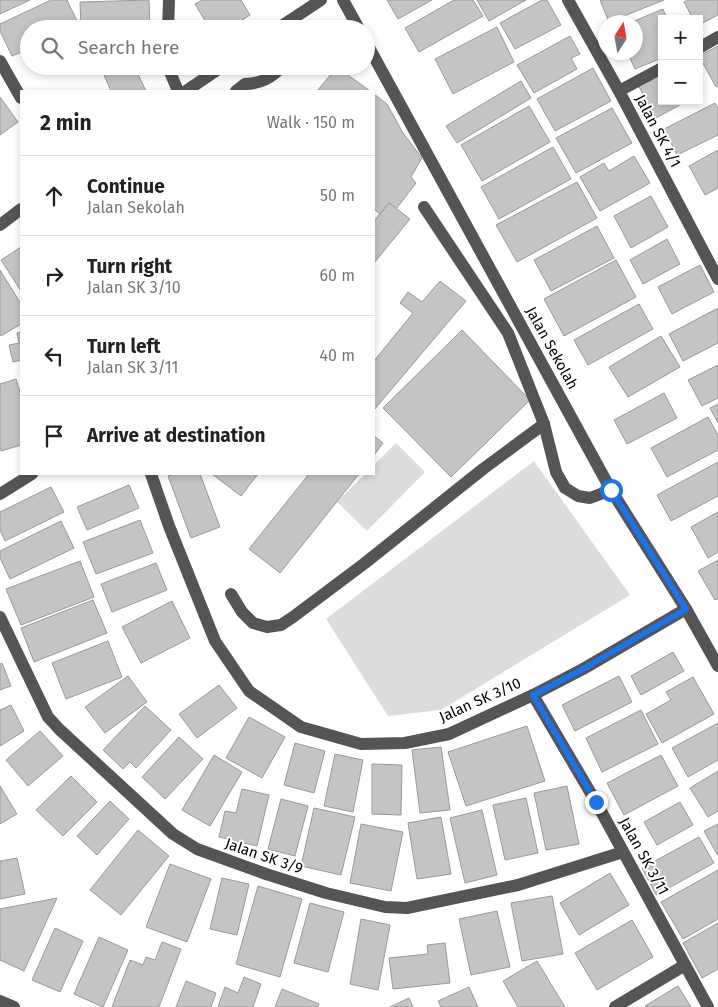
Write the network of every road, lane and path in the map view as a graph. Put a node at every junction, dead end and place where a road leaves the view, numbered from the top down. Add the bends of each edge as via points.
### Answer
1 (169, 0) edge
2 (321, 0) edge
3 (343, 0) edge
4 (568, 0) edge
5 (168, 20) edge
6 (291, 20) edge
7 (354, 20) edge
8 (718, 37) edge
9 (703, 46) edge
10 (375, 58) edge
11 (0, 61) edge
12 (658, 70) edge
13 (171, 75) edge
14 (210, 75) edge
15 (273, 75) edge
16 (178, 90) edge
17 (187, 90) edge
18 (237, 90) edge
19 (619, 91) junction
20 (20, 96) edge
21 (424, 207) dead end
22 (20, 211) edge
23 (0, 225) edge
24 (718, 279) edge
25 (544, 424) junction
26 (30, 475) edge
27 (151, 475) edge
28 (611, 490) junction
29 (0, 494) edge
30 (231, 594) dead end
31 (686, 609) junction
32 (0, 617) edge
33 (718, 666) edge
34 (533, 695) junction
35 (623, 852) junction
36 (685, 965) junction
37 (0, 1001) edge
38 (14, 1007) edge
39 (614, 1007) edge
40 (708, 1007) edge

1 - 5 street
2 - 6 street
3 - 7 street
4 - 19 street, Jalan SK 4/1
8 - 9 street
10 - 28 street, Jalan Sekolah
11 - 20 street
12 - 19 street
13 - 16 street
14 - 17 street
15 - 18 street via 255,84 245,84
19 - 24 street, Jalan SK 4/1
21 - 25 street via 508,333
22 - 23 street
25 - 28 street via 556,472 565,488 578,496 590,498
25 - 30 street via 280,625 267,627 253,623
26 - 29 street
27 - 34 street, Jalan SK 3/10 via 215,641 249,691 301,727 361,744 405,743 449,734
28 - 31 street, Jalan Sekolah
31 - 33 street, Jalan Sekolah
31 - 34 street, Jalan SK 3/10
32 - 35 street, Jalan SK 3/9 via 48,717 59,730 173,834 197,849 326,893 385,907 407,908 518,885
34 - 35 street, Jalan SK 3/11
35 - 36 street, Jalan SK 3/11
36 - 39 street
36 - 40 street, Jalan SK 3/11
37 - 38 street

